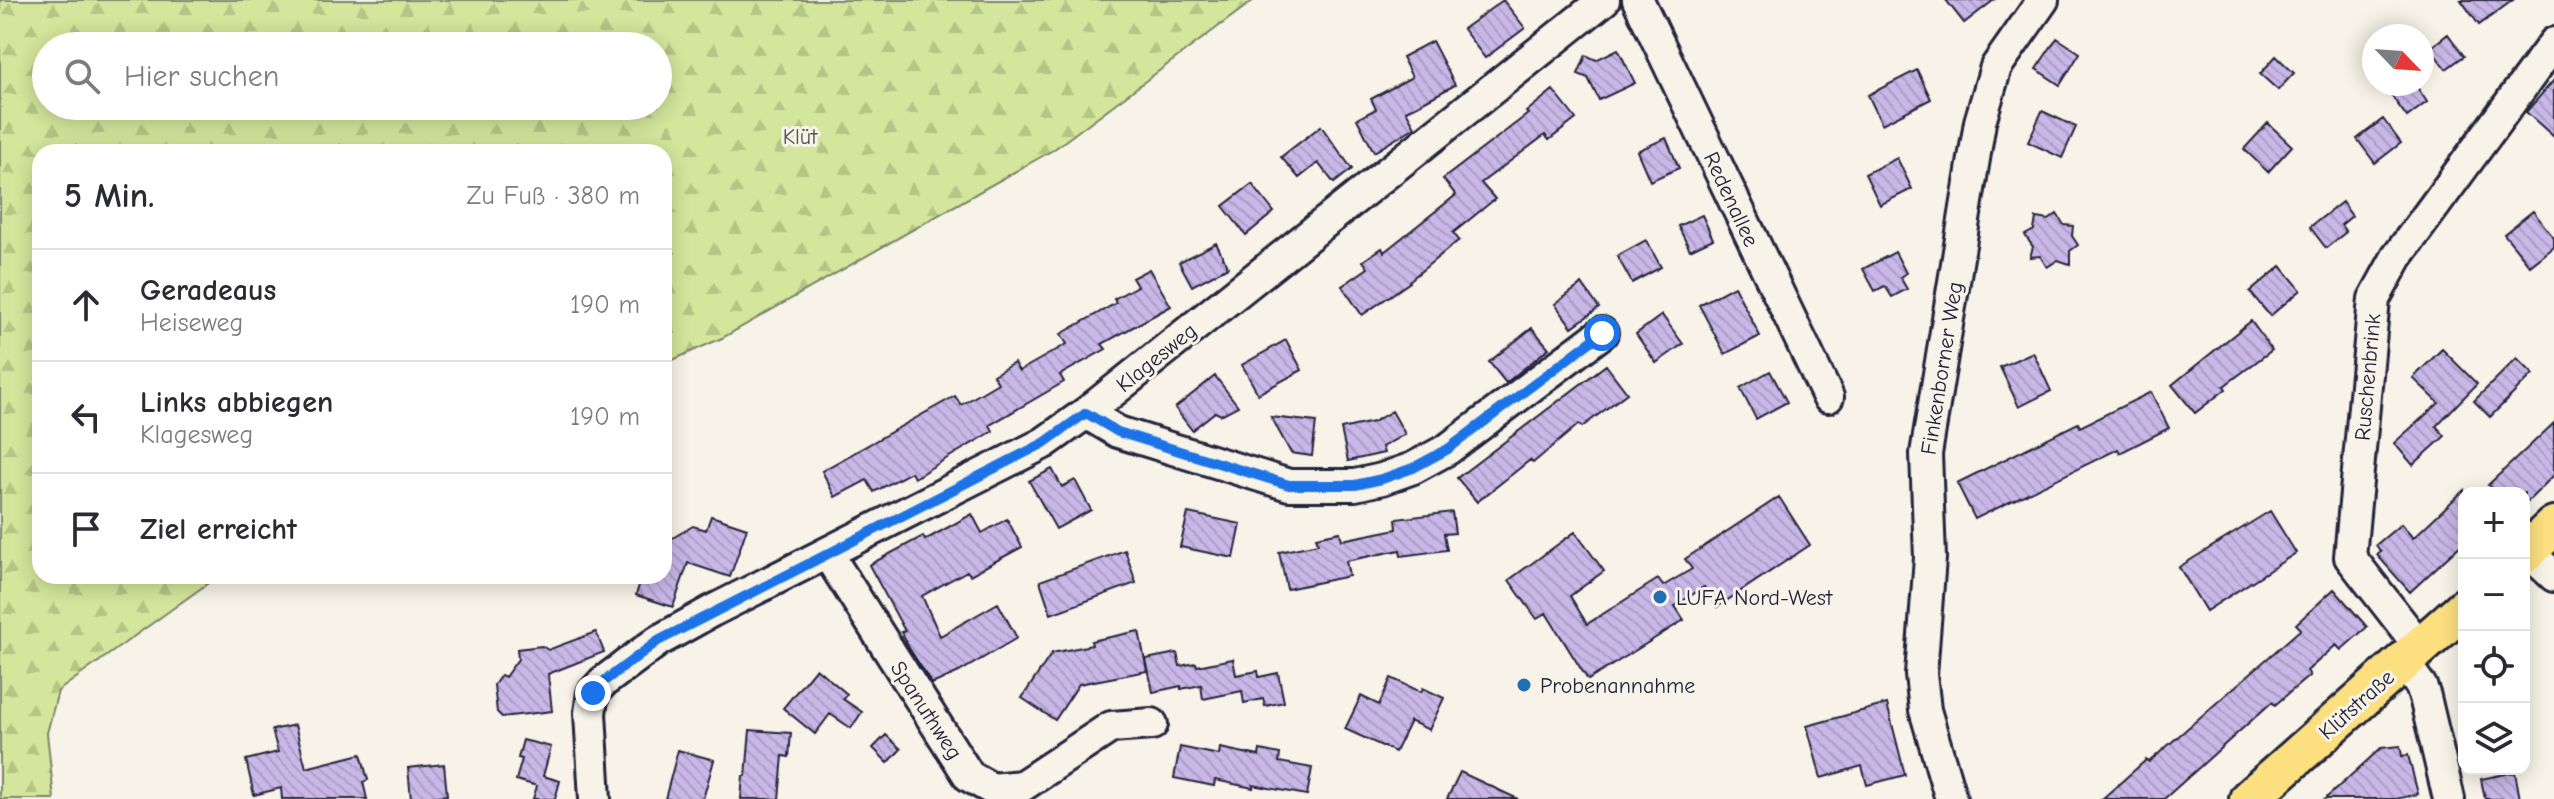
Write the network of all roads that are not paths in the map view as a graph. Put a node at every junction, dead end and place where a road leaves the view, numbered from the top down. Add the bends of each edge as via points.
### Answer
1 (1604, 0) edge
2 (1638, 0) edge
3 (2043, 0) edge
4 (2554, 43) edge
5 (1602, 333) dead end
6 (1828, 397) dead end
7 (1086, 413) junction
8 (2535, 544) edge
9 (827, 553) junction
10 (2554, 576) edge
11 (2458, 613) edge
12 (2412, 655) junction
13 (1152, 724) dead end
14 (595, 799) edge
15 (1951, 799) edge
16 (2249, 799) edge
17 (2449, 799) edge

1 - 7 street, Klagesweg
2 - 6 street, Redenallee
3 - 15 street, Finkenborner Weg via 1996,67 1980,122 1926,454 1930,558 1921,674 1925,710
4 - 12 street, Ruschenbrink via 2397,257 2374,299 2350,557
5 - 7 street via 1448,449 1413,468 1355,485 1289,485 1118,432
7 - 9 street, Klagesweg via 1044,443
8 - 10 street
9 - 13 street, Spanuthweg via 969,776 992,789 1022,786 1111,727
9 - 14 street, Klagesweg via 658,641 603,682 593,693 590,713
11 - 12 main road, Klütstraße
12 - 16 main road, Klütstraße
12 - 17 street, Ruschenbrink

